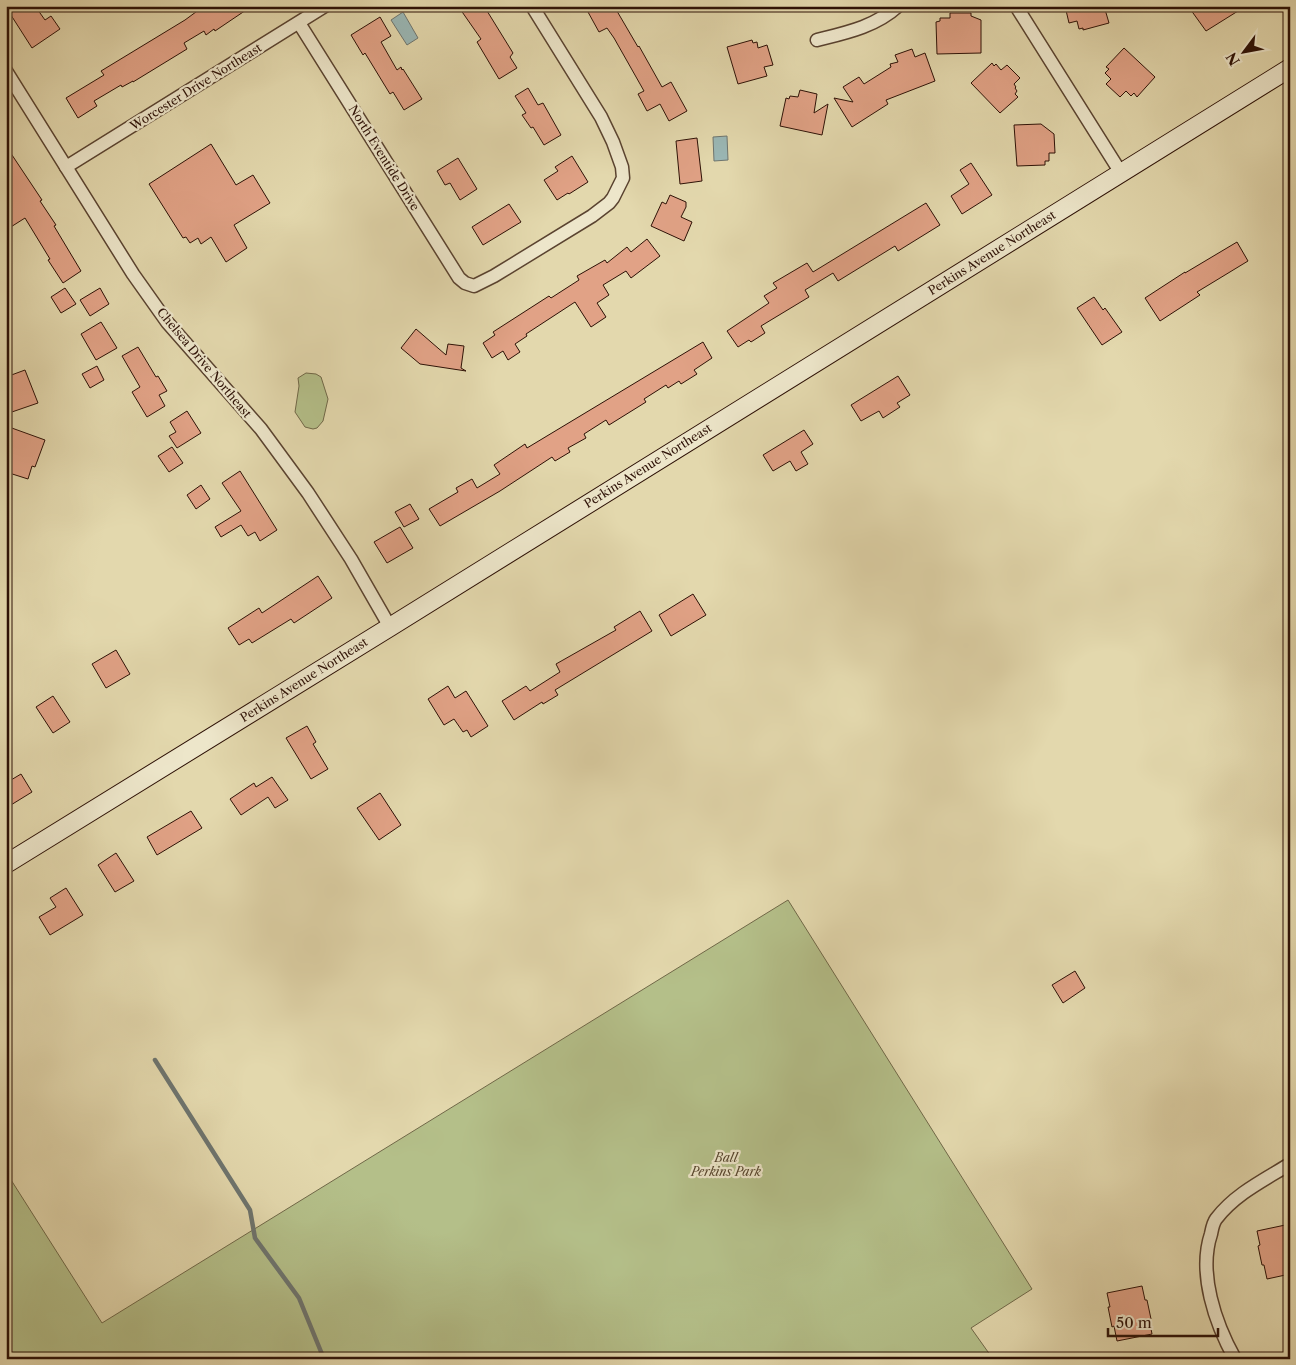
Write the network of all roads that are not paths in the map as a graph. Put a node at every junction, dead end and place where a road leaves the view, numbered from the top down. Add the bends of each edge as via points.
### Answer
1 (325, 6) edge
2 (532, 6) edge
3 (898, 6) edge
4 (1016, 6) edge
5 (299, 23) junction
6 (817, 40) dead end
7 (1290, 68) edge
8 (6, 71) edge
9 (66, 167) junction
10 (1121, 173) junction
11 (390, 627) junction
12 (6, 864) edge
13 (1290, 1164) edge
14 (1235, 1359) edge

1 - 5 street, Worcester Drive Northeast
2 - 5 street, North Eventide Drive via 604,122 623,178 613,198 592,216 474,286 459,278
3 - 6 street via 867,26
4 - 10 street
5 - 9 street, Worcester Drive Northeast
7 - 10 street, Perkins Avenue Northeast
8 - 9 street, Chelsea Drive Northeast
9 - 11 street, Chelsea Drive Northeast via 167,322 261,429 308,493
10 - 11 street, Perkins Avenue Northeast
11 - 12 street, Perkins Avenue Northeast
13 - 14 street via 1240,1195 1215,1220 1207,1246 1207,1284 1219,1324

